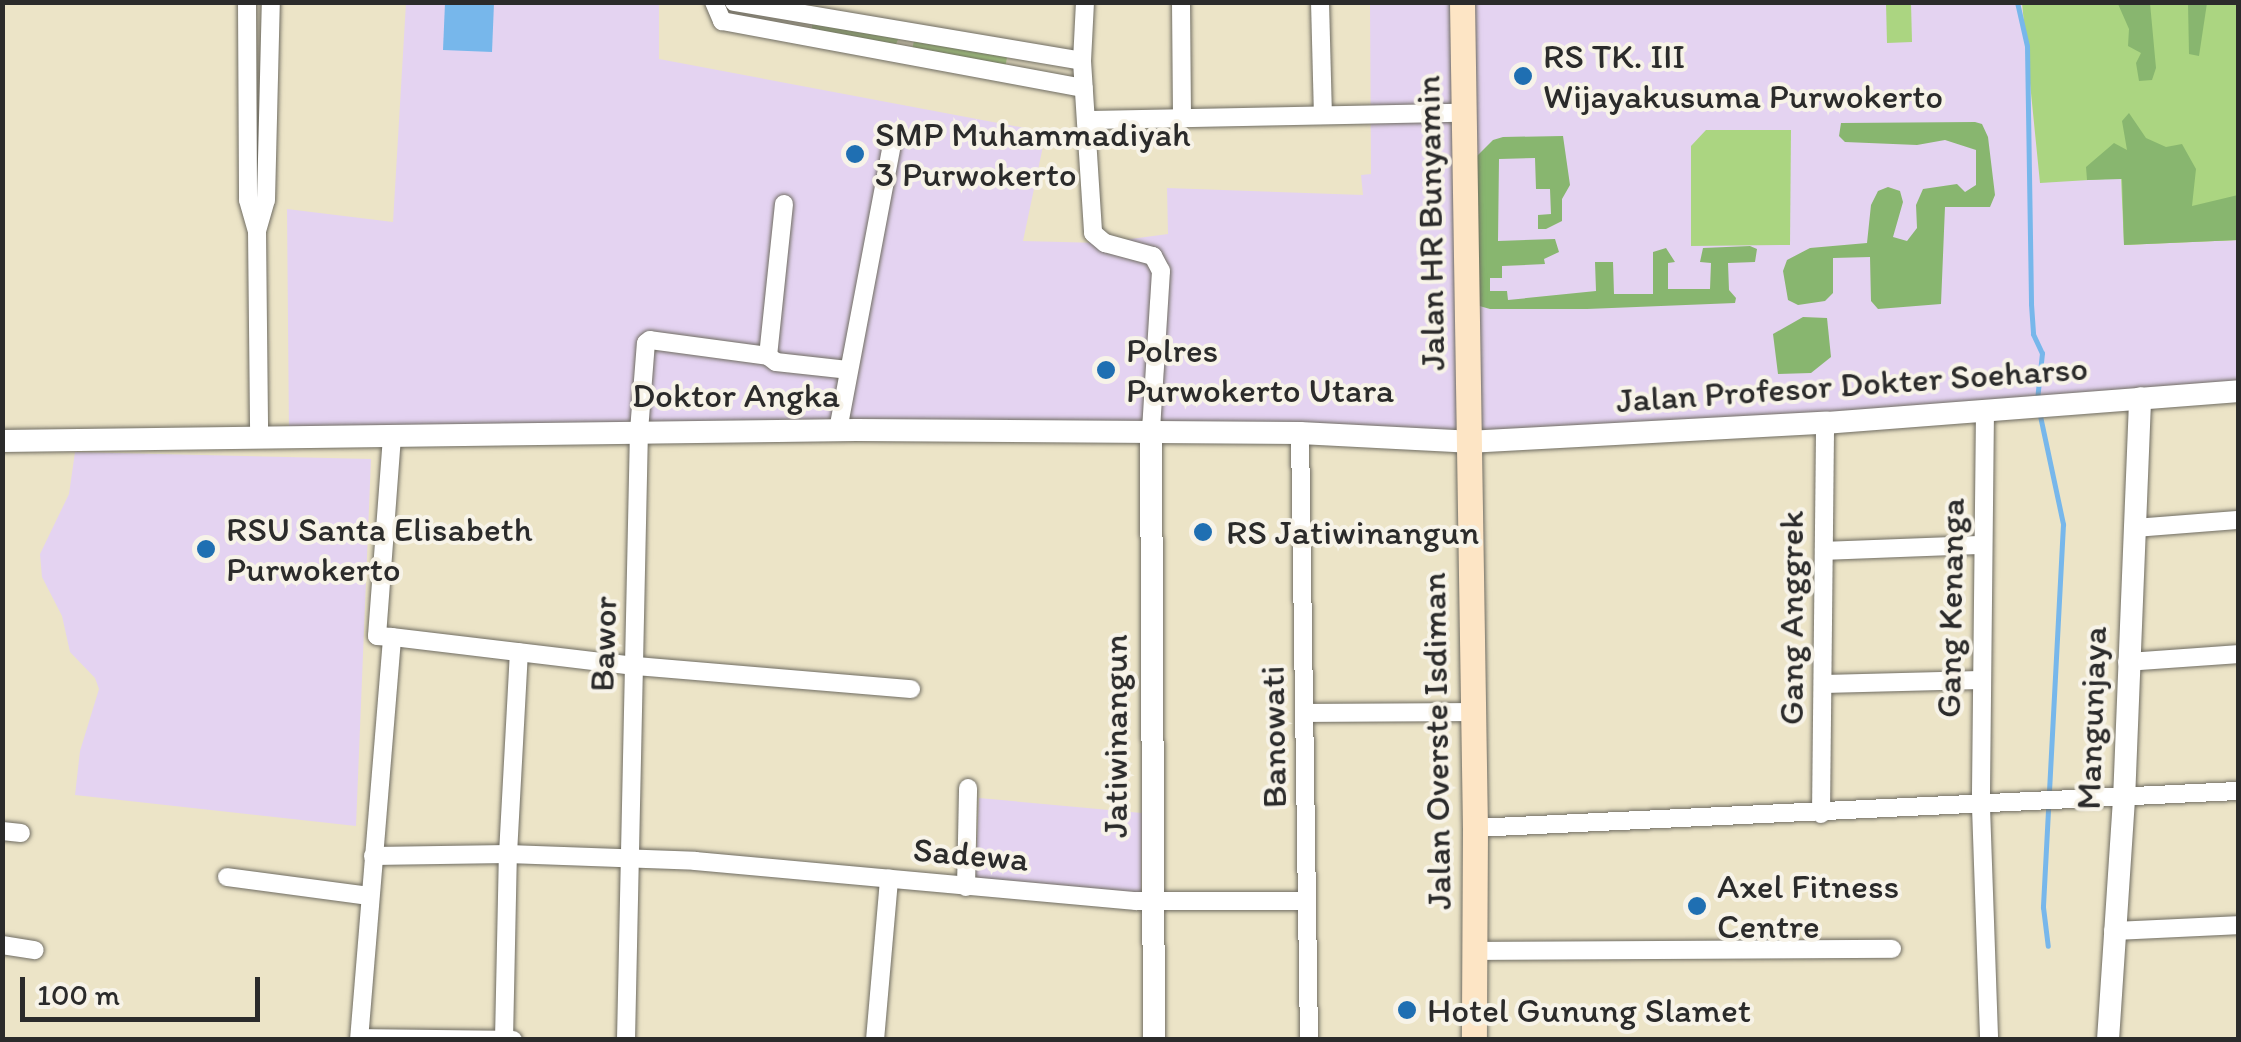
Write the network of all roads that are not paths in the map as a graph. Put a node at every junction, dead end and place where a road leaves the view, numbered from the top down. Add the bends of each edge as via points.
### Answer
1 (247, 2) edge
2 (271, 2) edge
3 (714, 2) edge
4 (734, 2) edge
5 (1085, 2) edge
6 (1181, 2) edge
7 (1320, 2) edge
8 (1462, 2) edge
9 (807, 8) edge
10 (272, 22) junction
11 (247, 23) junction
12 (908, 33) junction
13 (802, 34) junction
14 (1016, 52) junction
15 (903, 55) junction
16 (1082, 61) junction
17 (1010, 75) junction
18 (1084, 88) junction
19 (1463, 114) junction
20 (1323, 115) junction
21 (1182, 119) junction
22 (1086, 120) junction
23 (893, 139) dead end
24 (784, 204) dead end
25 (257, 232) junction
26 (768, 356) junction
27 (848, 370) junction
28 (2238, 391) edge
29 (2140, 398) junction
30 (1985, 410) junction
31 (1825, 423) junction
32 (639, 430) junction
33 (838, 430) junction
34 (1151, 432) junction
35 (1300, 433) junction
36 (392, 435) junction
37 (259, 438) junction
38 (2, 441) edge
39 (1470, 442) junction
40 (2238, 520) edge
41 (2134, 528) junction
42 (1983, 545) junction
43 (1824, 551) junction
44 (392, 637) junction
45 (519, 652) junction
46 (2238, 654) edge
47 (2127, 662) junction
48 (636, 666) junction
49 (1981, 680) junction
50 (1823, 684) junction
51 (911, 689) dead end
52 (1471, 712) junction
53 (1305, 713) junction
54 (968, 788) dead end
55 (2238, 792) edge
56 (2124, 800) junction
57 (1981, 806) junction
58 (1821, 814) junction
59 (1475, 828) junction
60 (508, 854) junction
61 (372, 856) junction
62 (630, 859) junction
63 (227, 876) dead end
64 (888, 879) junction
65 (966, 887) junction
66 (370, 896) junction
67 (1307, 901) junction
68 (1151, 902) junction
69 (2238, 925) edge
70 (2114, 932) junction
71 (2, 946) edge
72 (35, 950) dead end
73 (1892, 950) dead end
74 (1472, 952) junction
75 (360, 1039) edge
76 (504, 1039) edge
77 (513, 1040) edge
78 (626, 1040) edge
79 (875, 1040) edge
80 (1154, 1040) edge
81 (1309, 1040) edge
82 (1474, 1040) edge
83 (1989, 1040) edge
84 (2108, 1040) edge

1 - 11 street
2 - 10 street
3 - 13 street via 722,21
4 - 9 street
5 - 16 street
6 - 21 street
7 - 20 street
8 - 19 main road, Jalan HR Bunyamin
9 - 12 street
9 - 13 street
10 - 11 street
10 - 25 street via 266,200
11 - 25 street via 248,200
12 - 14 street
12 - 15 street
13 - 15 street
14 - 16 street
14 - 17 street
15 - 17 street
16 - 18 street
17 - 18 street
18 - 22 street
19 - 20 street
19 - 39 main road, Jalan HR Bunyamin
20 - 21 street
21 - 22 street
22 - 34 street via 1093,232 1104,244 1153,256 1161,272
23 - 27 street
24 - 26 street
25 - 37 street
26 - 27 street
26 - 32 street, Bawor via 650,340
27 - 33 street
28 - 29 street, Jalan Profesor Dokter Soeharso
29 - 30 street, Jalan Profesor Dokter Soeharso
29 - 41 street, Mangunjaya
30 - 31 street, Jalan Profesor Dokter Soeharso
30 - 42 street, Gang Kenanga
31 - 39 street, Jalan Profesor Dokter Soeharso
31 - 43 street, Gang Anggrek
32 - 33 street, Doktor Angka
32 - 36 street, Doktor Angka
32 - 48 street, Bawor
33 - 34 street, Doktor Angka
34 - 35 street, Doktor Angka
34 - 68 street, Jatiwinangun
35 - 39 street, Doktor Angka
35 - 53 street, Banowati
36 - 37 street, Doktor Angka
36 - 44 street via 377,636
37 - 38 street, Doktor Angka
39 - 52 main road, Jalan Overste Isdiman
40 - 41 street
41 - 47 street, Mangunjaya
42 - 43 street
42 - 49 street, Gang Kenanga
43 - 50 street, Gang Anggrek
44 - 45 street
44 - 61 street
45 - 48 street
45 - 60 street
46 - 47 street
47 - 56 street, Mangunjaya
48 - 51 street
48 - 62 street, Bawor
49 - 50 street
49 - 57 street, Gang Kenanga
50 - 58 street, Gang Anggrek
52 - 53 street
52 - 59 main road, Jalan Overste Isdiman
53 - 67 street, Banowati
54 - 65 street
55 - 56 street
56 - 57 street
56 - 70 street, Mangunjaya
57 - 58 street
57 - 83 street, Gang Kenanga
58 - 59 street
59 - 74 main road, Jalan Overste Isdiman
60 - 61 street, Sadewa
60 - 62 street, Sadewa
60 - 76 street
61 - 66 street
62 - 64 street, Sadewa
62 - 78 street, Bawor
63 - 66 street
64 - 65 street, Sadewa
64 - 79 street
65 - 68 street, Sadewa
66 - 75 street
67 - 68 street, Sadewa
67 - 81 street, Banowati
68 - 80 street, Jatiwinangun
69 - 70 street
70 - 84 street, Mangunjaya
71 - 72 street
73 - 74 street
74 - 82 main road, Jalan Overste Isdiman
75 - 76 street
76 - 77 street

